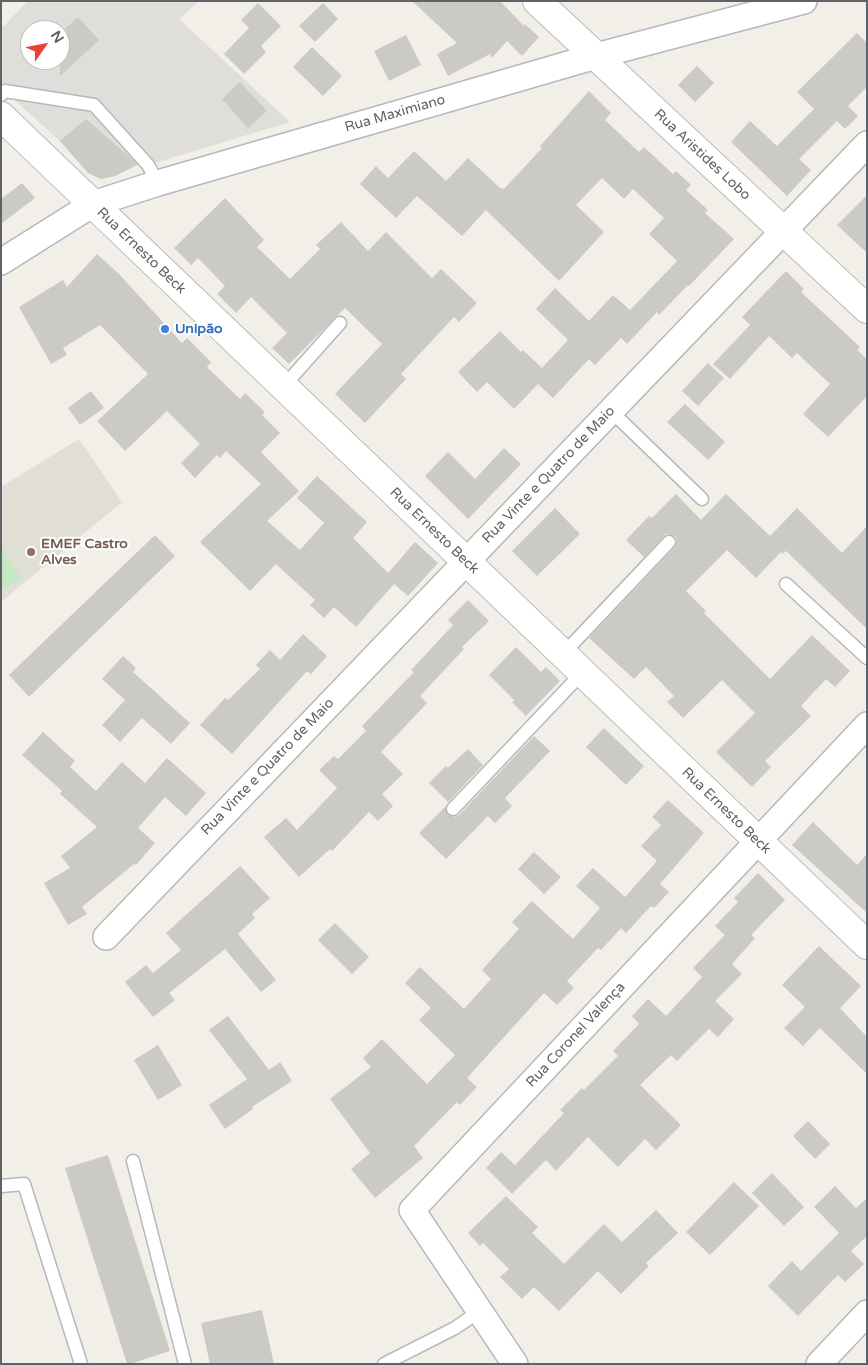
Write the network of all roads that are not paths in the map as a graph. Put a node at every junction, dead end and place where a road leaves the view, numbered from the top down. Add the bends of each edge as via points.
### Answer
1 (537, 1) edge
2 (804, 1) edge
3 (596, 56) junction
4 (1, 95) edge
5 (1, 116) edge
6 (867, 144) edge
7 (158, 183) junction
8 (93, 204) junction
9 (783, 231) junction
10 (1, 262) edge
11 (867, 309) edge
12 (340, 323) dead end
13 (283, 387) junction
14 (611, 411) junction
15 (702, 499) dead end
16 (669, 542) dead end
17 (466, 562) junction
18 (786, 584) dead end
19 (562, 654) junction
20 (867, 658) edge
21 (582, 673) junction
22 (867, 725) edge
23 (453, 809) dead end
24 (758, 841) junction
25 (106, 937) dead end
26 (867, 945) edge
27 (133, 1161) dead end
28 (1, 1186) edge
29 (480, 1311) junction
30 (867, 1313) edge
31 (80, 1364) edge
32 (185, 1364) edge
33 (384, 1364) edge
34 (515, 1364) edge
35 (819, 1364) edge

1 - 3 street, Rua Aristides Lobo
2 - 3 street, Rua Maximiano
3 - 7 street, Rua Maximiano
3 - 9 street, Rua Aristides Lobo
4 - 7 lane via 5,91 94,105 148,165
5 - 8 street, Rua Ernesto Beck
6 - 9 street, Rua Vinte e Quatro de Maio
7 - 8 street, Rua Maximiano
8 - 10 street, Rua Maximiano
8 - 13 street, Rua Ernesto Beck
9 - 11 street, Rua Aristides Lobo
9 - 14 street, Rua Vinte e Quatro de Maio
12 - 13 lane
13 - 17 street, Rua Ernesto Beck
14 - 15 lane
14 - 17 street, Rua Vinte e Quatro de Maio
16 - 19 lane
17 - 19 street, Rua Ernesto Beck
17 - 25 street, Rua Vinte e Quatro de Maio
18 - 20 lane
19 - 21 street, Rua Ernesto Beck
21 - 23 lane
21 - 24 street, Rua Ernesto Beck
22 - 24 street, Rua Coronel Valença
24 - 26 street, Rua Ernesto Beck
24 - 29 street, Rua Coronel Valença via 412,1210
27 - 32 lane
28 - 31 lane via 24,1184
29 - 33 lane via 455,1328
29 - 34 street, Rua Coronel Valença
30 - 35 street

